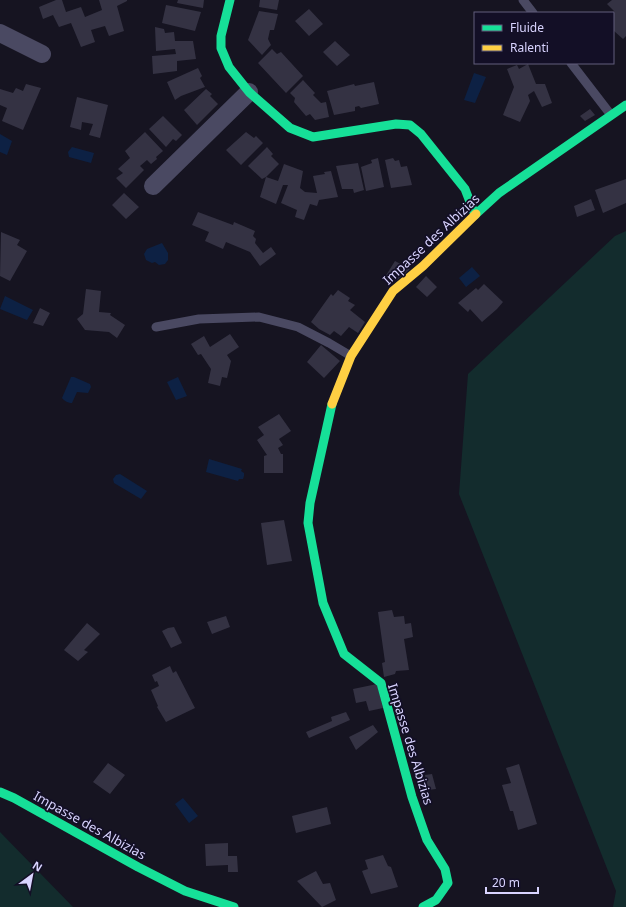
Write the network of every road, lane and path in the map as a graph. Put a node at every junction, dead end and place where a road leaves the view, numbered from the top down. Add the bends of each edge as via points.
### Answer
1 (230, 0) edge
2 (523, 0) edge
3 (532, 12) edge
4 (0, 33) edge
5 (42, 54) dead end
6 (572, 64) edge
7 (249, 92) junction
8 (626, 105) edge
9 (611, 115) junction
10 (153, 186) dead end
11 (475, 215) junction
12 (156, 327) dead end
13 (351, 356) junction
14 (0, 792) edge
15 (234, 907) edge
16 (423, 907) edge

1 - 7 street via 221,36 221,48 230,67
2 - 3 lane
4 - 5 street
6 - 9 lane
7 - 10 street
7 - 11 street via 290,128 313,137 396,124 410,125 421,134 465,189
8 - 9 street, Impasse des Albizias
9 - 11 street, Impasse des Albizias via 499,193
11 - 13 street, Impasse des Albizias via 393,292
12 - 13 lane via 199,319 259,317 298,327
13 - 16 street, Impasse des Albizias via 332,404 308,522 323,603 344,654 381,683 412,797 427,840 445,869 448,883 436,900
14 - 15 street, Impasse des Albizias via 185,891

